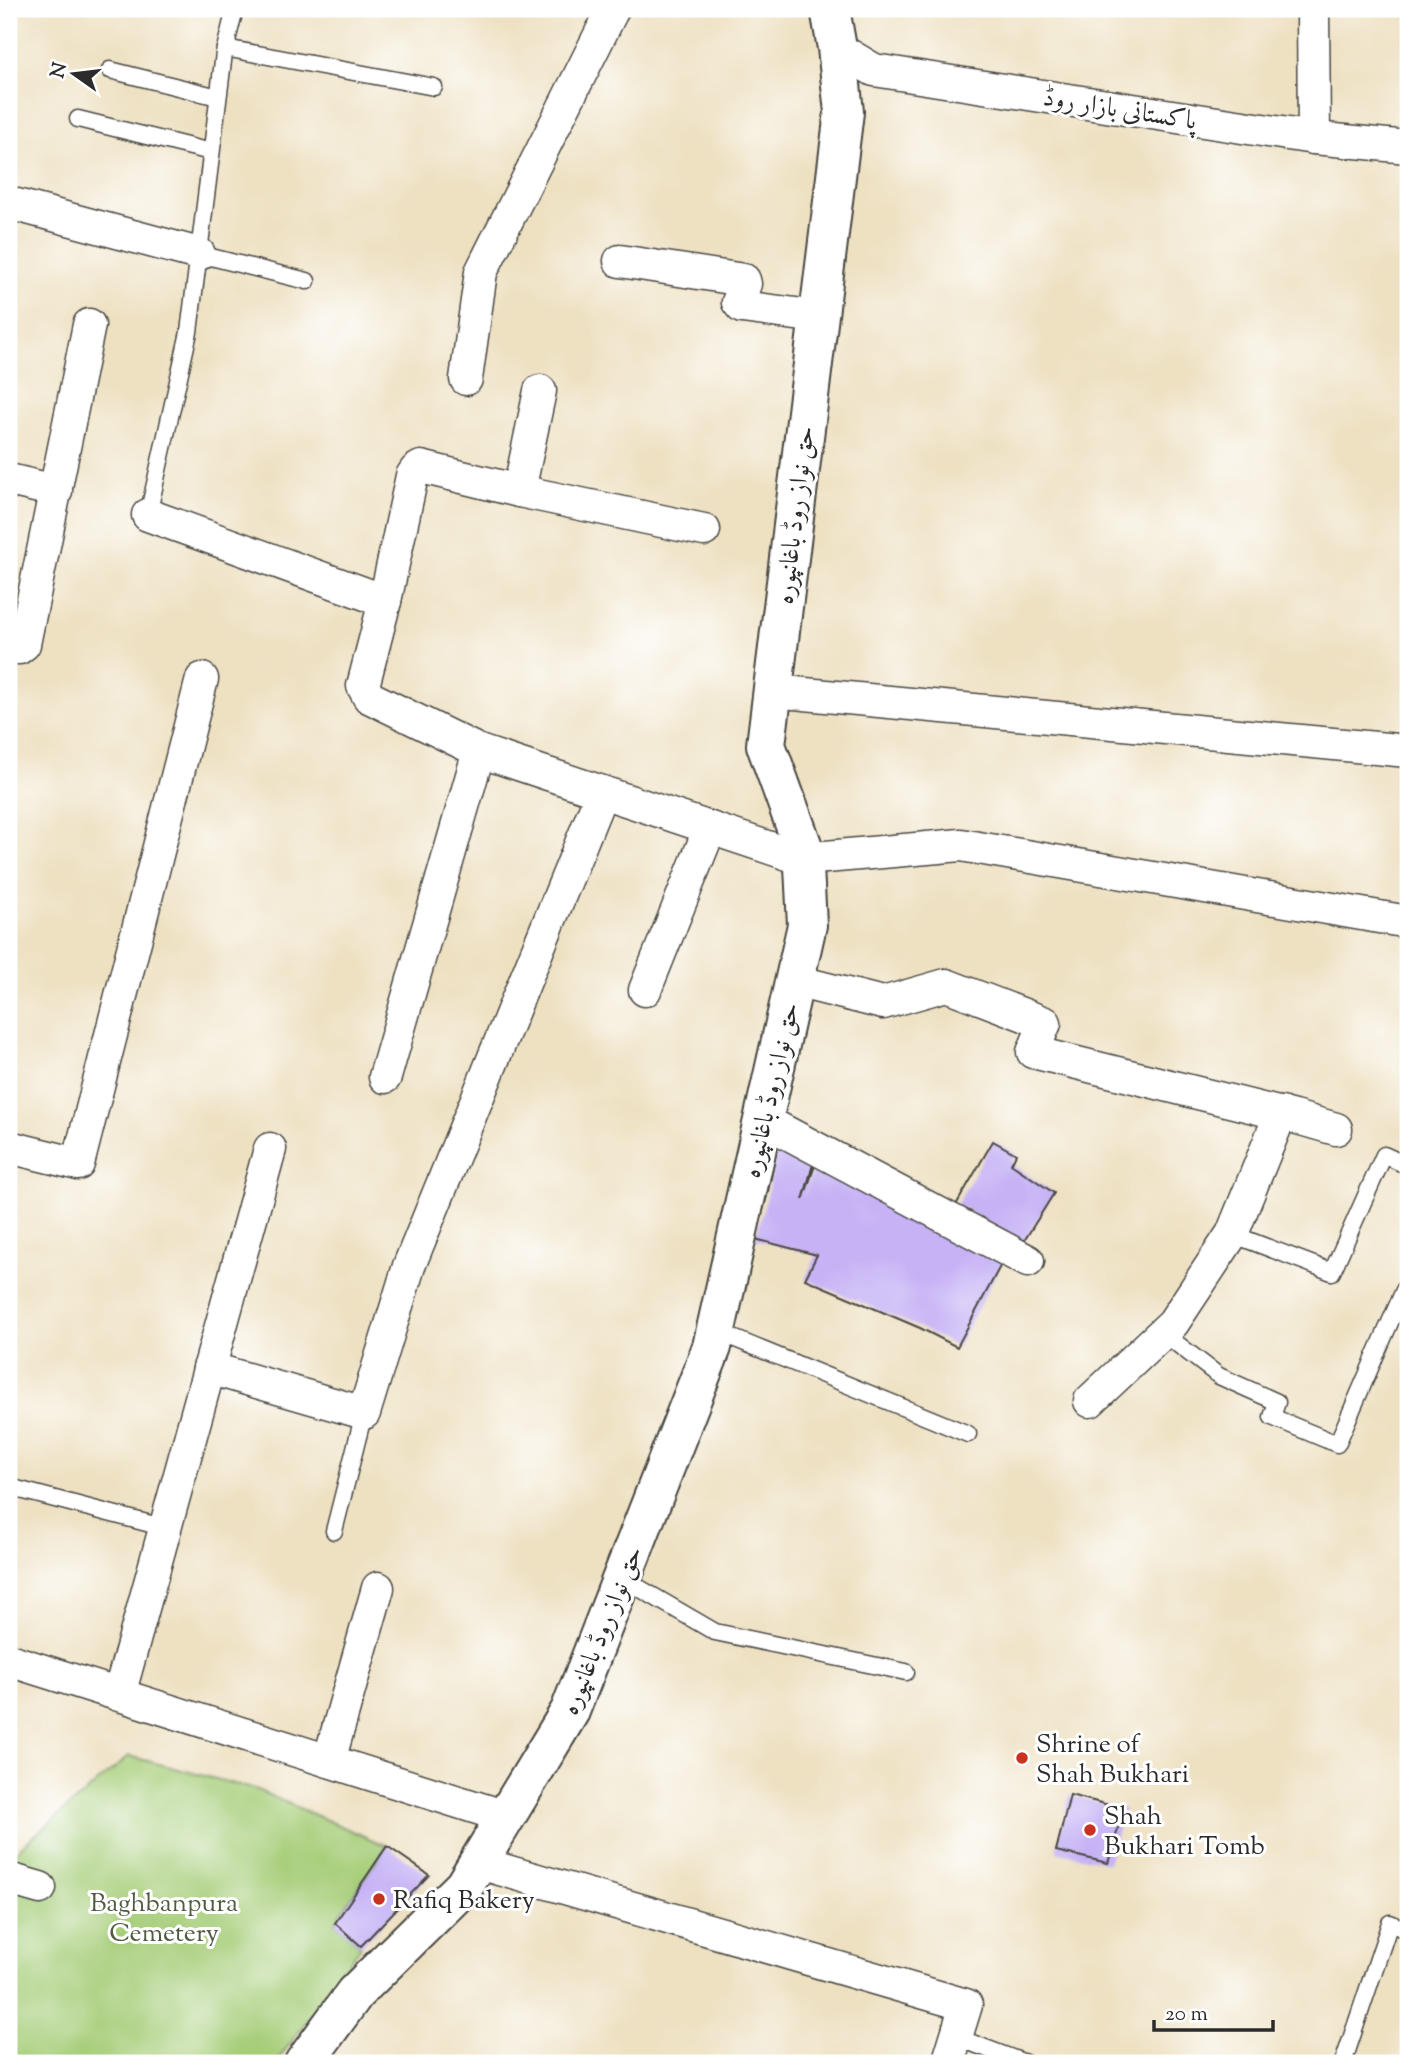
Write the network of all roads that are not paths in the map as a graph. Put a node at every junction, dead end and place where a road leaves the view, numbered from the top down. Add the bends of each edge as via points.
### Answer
1 (613, 9) edge
2 (830, 9) edge
3 (1313, 9) edge
4 (231, 10) edge
5 (225, 48) junction
6 (837, 48) junction
7 (110, 69) dead end
8 (434, 87) dead end
9 (218, 97) junction
10 (78, 119) dead end
11 (1314, 138) junction
12 (1408, 146) edge
13 (211, 152) junction
14 (9, 203) edge
15 (199, 254) junction
16 (620, 261) dead end
17 (307, 281) dead end
18 (819, 317) junction
19 (89, 325) dead end
20 (466, 379) dead end
21 (540, 391) dead end
22 (9, 480) edge
23 (56, 491) junction
24 (519, 491) junction
25 (148, 515) joint
26 (704, 530) dead end
27 (385, 601) junction
28 (9, 647) edge
29 (202, 679) dead end
30 (773, 691) junction
31 (479, 751) junction
32 (1408, 751) edge
33 (602, 792) junction
34 (710, 828) junction
35 (803, 859) junction
36 (1408, 922) edge
37 (795, 981) junction
38 (645, 990) dead end
39 (385, 1077) dead end
40 (1281, 1114) junction
41 (764, 1120) junction
42 (1336, 1129) dead end
43 (9, 1147) edge
44 (270, 1149) dead end
45 (1408, 1166) edge
46 (1232, 1234) junction
47 (1028, 1261) dead end
48 (1408, 1281) edge
49 (716, 1331) junction
50 (1163, 1333) junction
51 (209, 1368) junction
52 (1090, 1401) dead end
53 (365, 1413) junction
54 (968, 1434) dead end
55 (9, 1487) edge
56 (166, 1528) junction
57 (334, 1531) dead end
58 (622, 1578) junction
59 (378, 1588) dead end
60 (9, 1660) edge
61 (906, 1672) dead end
62 (119, 1695) junction
63 (329, 1761) junction
64 (506, 1817) junction
65 (479, 1863) junction
66 (9, 1879) edge
67 (40, 1888) dead end
68 (1408, 1931) edge
69 (952, 2050) edge
70 (312, 2061) edge
71 (1025, 2063) edge
72 (1343, 2063) edge

1 - 20 street via 481,272
2 - 6 street, حق نواز روڈ باغانپورہ
3 - 11 street
4 - 5 lane
5 - 8 lane
5 - 9 lane
6 - 11 street, پاکستانی بازار روڈ via 874,70
6 - 18 street, حق نواز روڈ باغانپورہ via 844,112
7 - 9 lane
9 - 13 lane
10 - 13 lane
11 - 12 street, پاکستانی بازار روڈ
13 - 15 lane
14 - 15 street
15 - 17 lane
15 - 25 lane via 189,332
16 - 18 street via 744,280 738,302 742,307
18 - 30 street, حق نواز روڈ باغانپورہ
19 - 23 street
21 - 24 street
22 - 23 street
23 - 28 street via 23,644
24 - 26 street
24 - 27 street via 421,467 416,470
25 - 27 street
27 - 31 street via 365,692
29 - 43 street via 78,1164
30 - 32 street
30 - 35 street, حق نواز روڈ باغانپورہ via 766,745
31 - 33 street
31 - 39 street
33 - 34 street
33 - 53 street via 409,1266
34 - 35 street
34 - 38 street
35 - 36 street via 961,845
35 - 37 street, حق نواز روڈ باغانپورہ via 807,925
37 - 40 street via 883,1003 946,985 1045,1023 1033,1052
37 - 41 street, حق نواز روڈ باغانپورہ
40 - 42 street
40 - 46 street
41 - 47 street
41 - 49 street, حق نواز روڈ باغانپورہ
44 - 51 street
45 - 46 lane via 1384,1155 1332,1272
46 - 50 street
48 - 50 lane via 1337,1444 1272,1417 1277,1402 1219,1376
49 - 54 lane
49 - 58 street, حق نواز روڈ باغانپورہ
50 - 52 street
51 - 53 street
51 - 56 street
53 - 57 lane
55 - 56 lane
56 - 62 street
58 - 61 lane via 715,1632
58 - 64 street, حق نواز روڈ باغانپورہ via 570,1711
59 - 63 street
60 - 62 street
62 - 63 street
63 - 64 street
64 - 65 street, حق نواز روڈ باغانپورہ
65 - 69 street via 966,2005
65 - 70 street, حق نواز روڈ باغانپورہ via 464,1886 355,1993
66 - 67 street
68 - 72 lane via 1390,1923
69 - 71 lane

